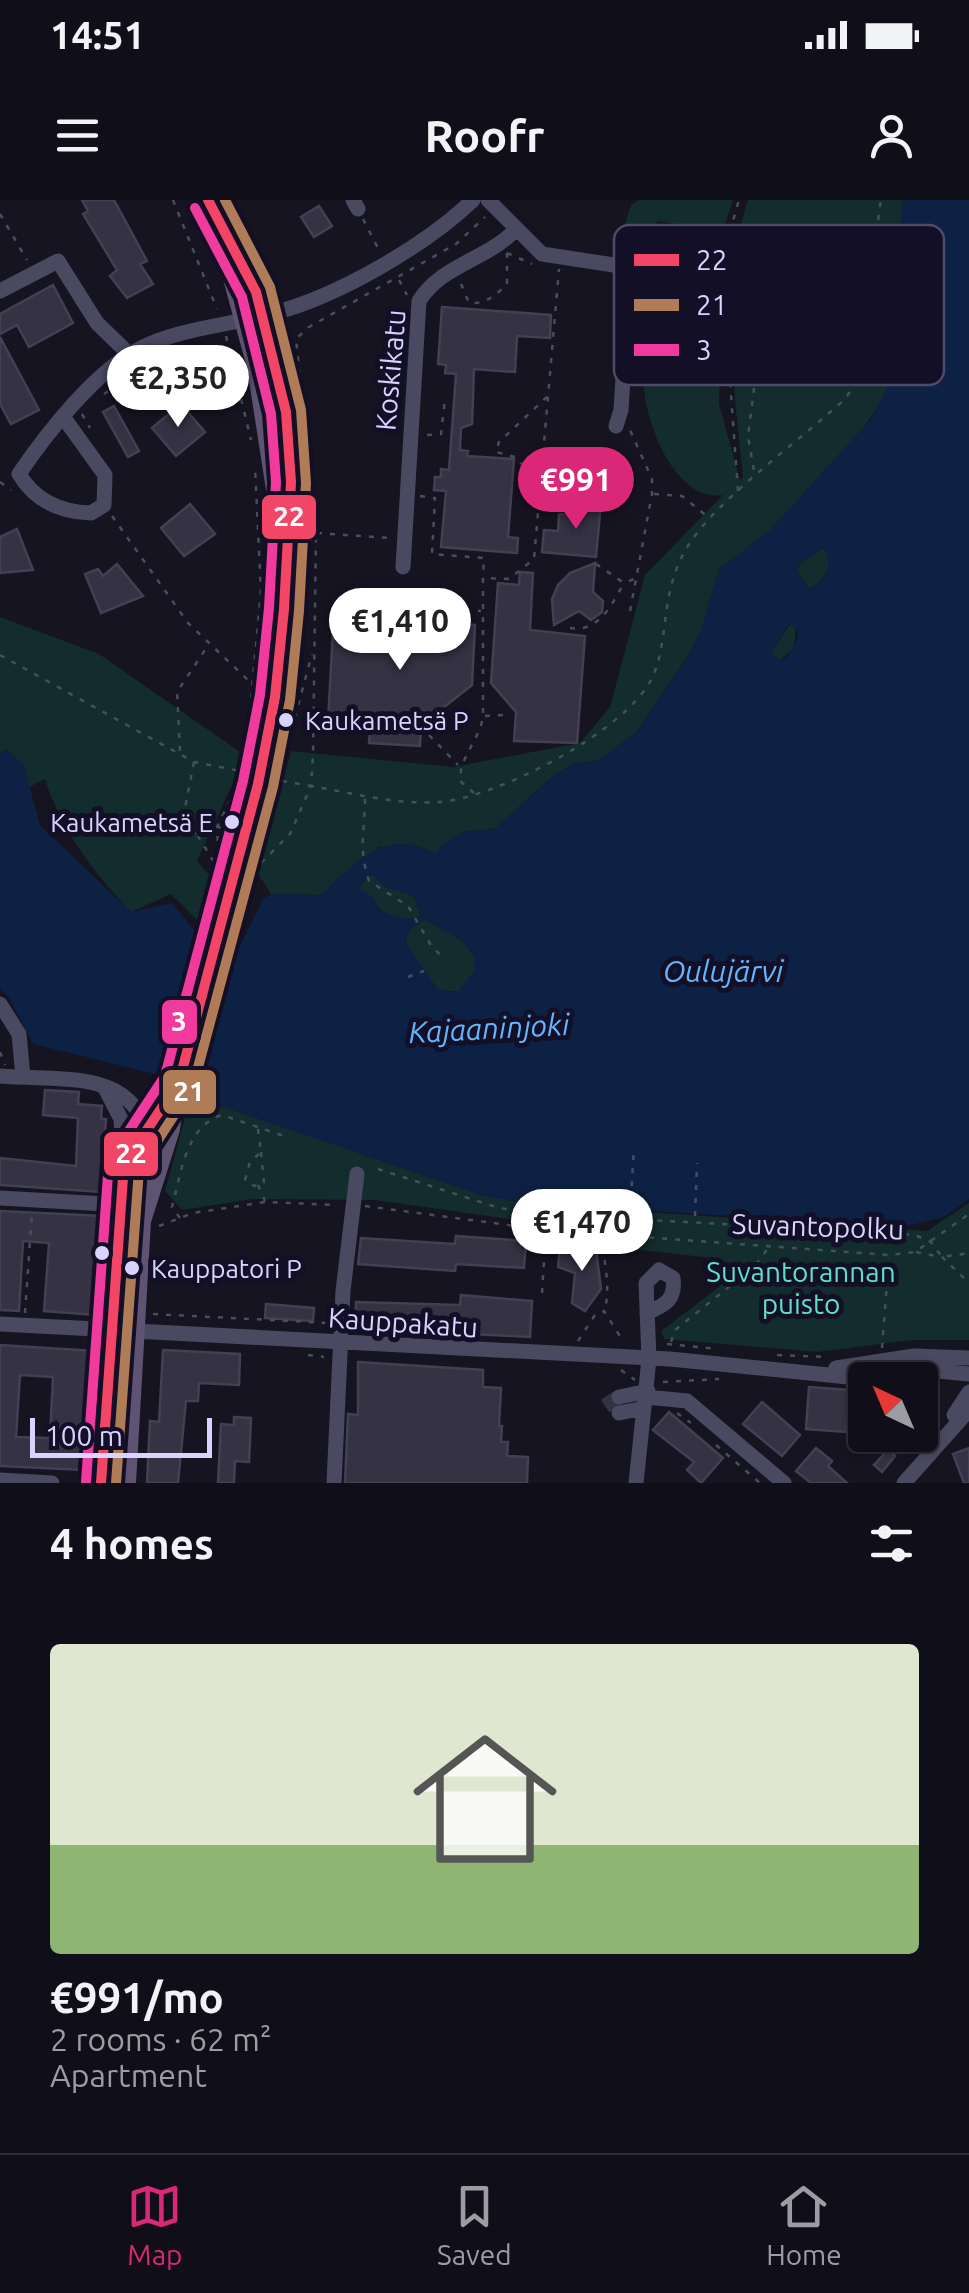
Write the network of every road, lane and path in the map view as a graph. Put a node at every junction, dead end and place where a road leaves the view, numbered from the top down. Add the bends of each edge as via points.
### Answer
1 (173, 200) edge
2 (208, 200) edge
3 (472, 200) edge
4 (739, 200) edge
5 (881, 200) edge
6 (492, 203) edge
7 (356, 204) edge
8 (0, 214) edge
9 (732, 225) edge
10 (877, 225) edge
11 (516, 229) junction
12 (508, 253) dead end
13 (384, 262) junction
14 (614, 265) edge
15 (454, 268) junction
16 (559, 269) dead end
17 (34, 271) junction
18 (394, 280) junction
19 (0, 291) edge
20 (254, 318) junction
21 (223, 325) junction
22 (296, 340) junction
23 (262, 349) junction
24 (131, 356) junction
25 (232, 356) junction
26 (618, 385) edge
27 (730, 385) edge
28 (753, 385) edge
29 (854, 385) edge
30 (550, 394) junction
31 (446, 399) dead end
32 (93, 401) dead end
33 (86, 409) dead end
34 (617, 410) joint
35 (72, 419) junction
36 (410, 435) junction
37 (95, 439) dead end
38 (251, 441) dead end
39 (255, 459) dead end
40 (0, 473) edge
41 (19, 474) junction
42 (756, 479) junction
43 (0, 482) edge
44 (543, 486) junction
45 (14, 492) dead end
46 (652, 494) junction
47 (738, 494) junction
48 (406, 495) junction
49 (116, 505) dead end
50 (109, 512) junction
51 (104, 517) dead end
52 (709, 519) junction
53 (316, 533) junction
54 (404, 539) junction
55 (596, 564) dead end
56 (402, 567) dead end
57 (483, 578) junction
58 (635, 579) junction
59 (624, 583) junction
60 (452, 609) dead end
61 (482, 612) junction
62 (630, 612) dead end
63 (570, 628) dead end
64 (210, 644) junction
65 (313, 651) junction
66 (0, 655) edge
67 (251, 683) junction
68 (503, 715) dead end
69 (483, 716) junction
70 (429, 735) dead end
71 (180, 752) junction
72 (194, 762) junction
73 (459, 766) junction
74 (240, 771) dead end
75 (282, 781) dead end
76 (311, 786) junction
77 (475, 794) junction
78 (366, 797) junction
79 (232, 798) junction
80 (234, 808) dead end
81 (231, 822) dead end
82 (217, 827) junction
83 (192, 831) junction
84 (254, 870) junction
85 (236, 892) junction
86 (444, 959) dead end
87 (424, 970) dead end
88 (408, 977) dead end
89 (0, 1004) edge
90 (0, 1076) edge
91 (23, 1078) junction
92 (178, 1084) junction
93 (104, 1088) junction
94 (148, 1124) junction
95 (258, 1127) junction
96 (287, 1138) dead end
97 (634, 1148) dead end
98 (262, 1152) junction
99 (698, 1163) dead end
100 (124, 1164) junction
101 (158, 1168) junction
102 (378, 1169) dead end
103 (357, 1174) dead end
104 (258, 1185) junction
105 (0, 1198) edge
106 (34, 1200) junction
107 (265, 1202) junction
108 (121, 1203) junction
109 (356, 1206) junction
110 (151, 1207) junction
111 (630, 1212) dead end
112 (969, 1214) edge
113 (695, 1216) dead end
114 (180, 1218) junction
115 (352, 1227) junction
116 (333, 1229) dead end
117 (546, 1230) junction
118 (602, 1233) junction
119 (931, 1242) junction
120 (769, 1247) junction
121 (915, 1252) junction
122 (969, 1253) edge
123 (889, 1254) junction
124 (942, 1258) junction
125 (969, 1283) edge
126 (542, 1293) dead end
127 (147, 1311) dead end
128 (604, 1311) junction
129 (647, 1313) dead end
130 (0, 1324) edge
131 (25, 1326) junction
132 (111, 1329) junction
133 (141, 1330) junction
134 (342, 1343) junction
135 (593, 1343) dead end
136 (609, 1343) dead end
137 (897, 1348) dead end
138 (723, 1350) dead end
139 (882, 1350) junction
140 (649, 1351) junction
141 (670, 1352) junction
142 (868, 1352) dead end
143 (777, 1355) dead end
144 (838, 1358) dead end
145 (969, 1358) edge
146 (802, 1371) junction
147 (969, 1374) edge
148 (689, 1384) dead end
149 (969, 1392) edge
150 (647, 1394) junction
151 (669, 1396) junction
152 (619, 1405) tunnel mouth
153 (969, 1410) edge
154 (692, 1424) dead end
155 (706, 1436) dead end
156 (938, 1440) edge
157 (938, 1443) edge
158 (930, 1452) edge
159 (0, 1480) edge
160 (52, 1483) edge
161 (101, 1483) edge
162 (126, 1483) edge
163 (334, 1483) edge
164 (636, 1483) edge
165 (760, 1483) edge
166 (784, 1483) edge
167 (904, 1483) edge

1 - 21 path
2 - 20 main road
3 - 13 street
4 - 9 path
5 - 10 path
6 - 11 street
6 - 18 path via 456,244
7 - 13 path
8 - 17 path
11 - 14 street via 549,257
11 - 15 street, Koskikatu via 491,252
12 - 15 path via 507,284 482,304 468,303
13 - 18 path
13 - 20 street via 293,307
15 - 36 street, Koskikatu via 420,301 405,383
16 - 30 path
17 - 19 street
17 - 24 street via 58,261 96,323
18 - 22 path
20 - 21 street
20 - 23 main road
21 - 24 street
21 - 25 path
22 - 23 path
22 - 53 path
23 - 25 path
23 - 85 main road via 288,438 286,552 276,696
24 - 35 street
25 - 32 path via 216,352 163,364
25 - 38 path
26 - 34 street
27 - 47 path
28 - 42 path via 748,436
29 - 42 path
30 - 44 path
30 - 44 path via 496,452 515,458
31 - 36 path via 441,434
33 - 35 path
34 - 46 path via 652,479
35 - 37 path
35 - 41 street
35 - 41 street via 106,475 104,505 91,514 59,509
36 - 48 street, Koskikatu
39 - 67 path via 262,592
40 - 41 street
42 - 47 path
43 - 45 path
44 - 57 path via 534,559 508,579
46 - 52 path via 682,496
46 - 58 path
47 - 52 path
48 - 54 street, Koskikatu
48 - 57 path via 436,498 432,554 484,558
49 - 50 path
50 - 51 path
50 - 64 path
52 - 77 path via 670,582 656,666 636,702 581,748
53 - 54 path
53 - 65 path
54 - 56 street, Koskikatu
55 - 59 path
57 - 61 path
58 - 59 path
58 - 62 path
59 - 63 path via 604,617
60 - 61 path
61 - 69 path
64 - 67 path
64 - 71 path via 177,692
65 - 76 path
65 - 84 path
66 - 71 path
67 - 79 path via 244,772
68 - 69 path
69 - 73 path
70 - 73 path
71 - 72 path
72 - 74 path
72 - 83 path via 184,813
73 - 77 path via 460,781
75 - 76 path
76 - 78 path
76 - 84 path via 290,834
77 - 78 path via 440,802
78 - 86 path via 361,858 370,881 408,906
79 - 80 path
79 - 82 path
81 - 82 path via 229,830
82 - 83 path via 210,835
82 - 83 path via 221,873
84 - 85 path
85 - 92 main road
87 - 88 path
89 - 91 street via 19,1034
90 - 91 street
91 - 93 street
92 - 94 main road
92 - 101 main road
93 - 94 street via 136,1104
93 - 100 street via 119,1112
94 - 100 main road
94 - 101 street
95 - 96 path
95 - 98 path
95 - 114 path via 222,1115 205,1122 192,1138 172,1206
97 - 111 path
98 - 104 path via 264,1184
98 - 104 path via 246,1170 246,1180
99 - 113 path
100 - 108 main road
101 - 110 main road
102 - 119 path via 499,1208 915,1235
103 - 109 street
104 - 107 path
105 - 106 street
106 - 108 street
106 - 131 path
107 - 109 path, Suvantopolku
107 - 114 path, Suvantopolku
108 - 110 street
108 - 132 main road
109 - 115 street
109 - 117 path, Suvantopolku
110 - 114 path, Suvantopolku via 152,1228
110 - 133 main road via 141,1225
112 - 119 path, Suvantopolku
115 - 116 street
115 - 134 street via 336,1290
117 - 118 path, Suvantopolku
117 - 126 path
118 - 120 path, Suvantopolku
118 - 128 path via 611,1282
119 - 121 path, Suvantopolku
119 - 124 path
120 - 123 path, Suvantopolku
120 - 141 path via 675,1330
121 - 123 path, Suvantopolku
121 - 124 path
122 - 124 path
123 - 139 path
124 - 125 path
127 - 133 path
128 - 135 path via 577,1343
128 - 136 path via 625,1343
129 - 140 street
130 - 131 street, Kauppakatu
131 - 132 street, Kauppakatu
132 - 133 street, Kauppakatu
132 - 161 main road
133 - 134 street, Kauppakatu
133 - 162 main road
134 - 140 street, Kauppakatu
134 - 163 street
137 - 139 path
138 - 141 path
139 - 142 path
140 - 141 street, Kauppakatu
140 - 141 path
140 - 150 street
141 - 146 street, Kauppakatu
141 - 151 path
143 - 144 path
145 - 146 street, Kauppakatu via 914,1356
146 - 147 street, Kauppakatu via 858,1378 918,1369
148 - 151 path
149 - 156 street
150 - 151 street
150 - 151 path
150 - 152 street
150 - 164 street
151 - 154 path
151 - 166 street via 687,1401
153 - 157 street
155 - 165 path
158 - 167 street
159 - 160 street

